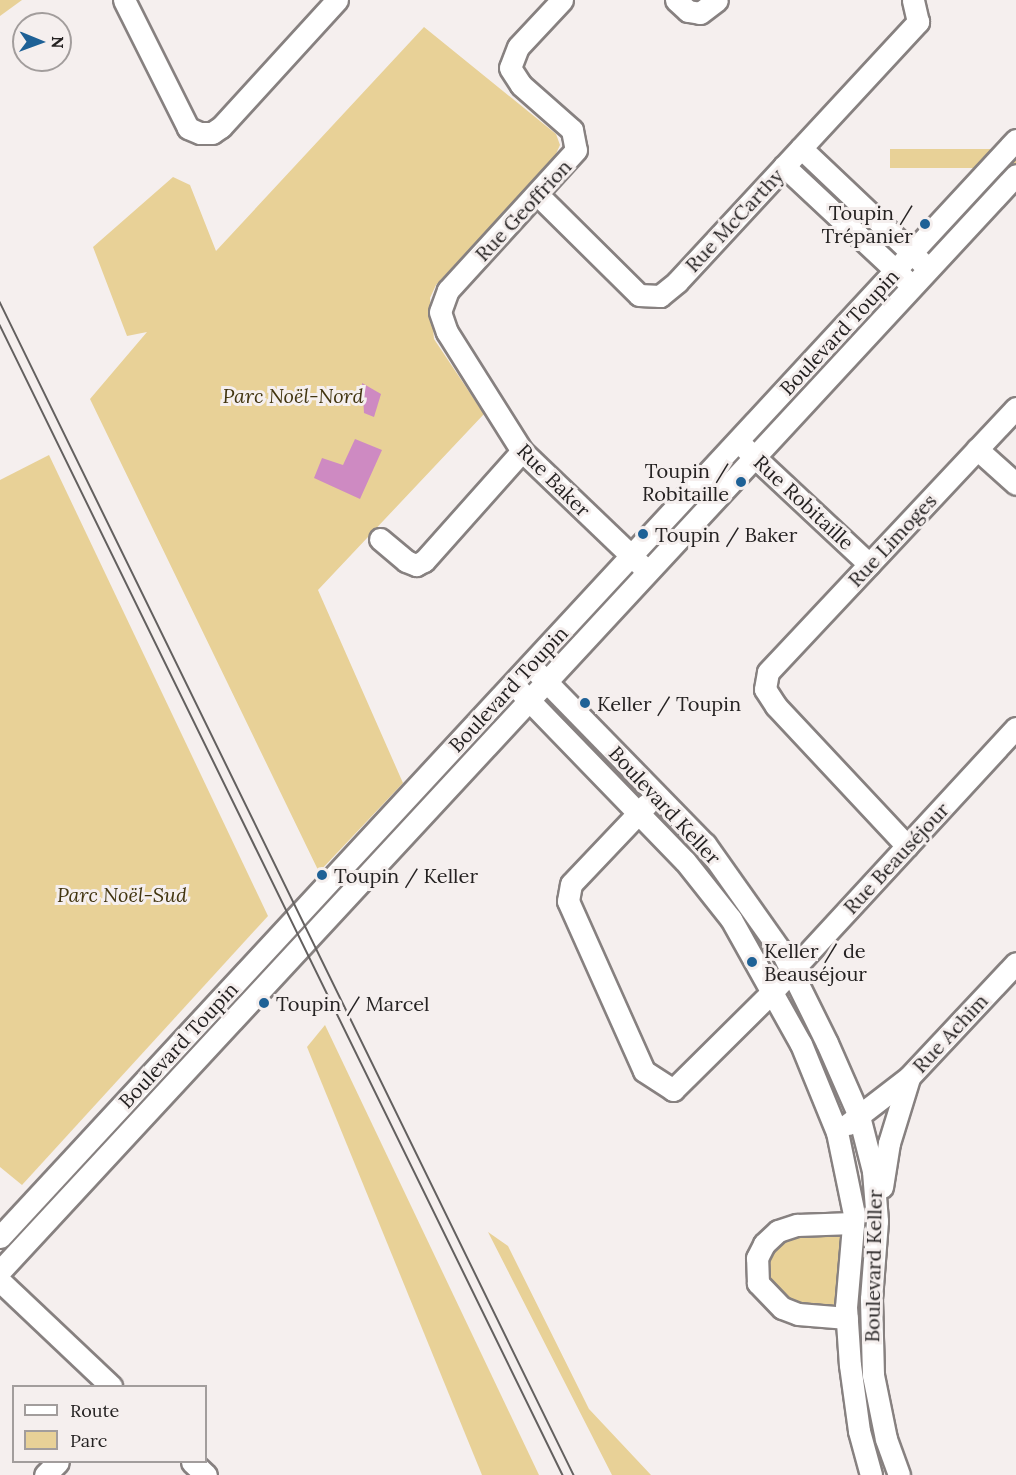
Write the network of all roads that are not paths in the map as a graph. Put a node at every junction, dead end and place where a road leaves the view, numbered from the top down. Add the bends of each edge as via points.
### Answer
1 (124, 0) edge
2 (337, 0) edge
3 (562, 0) edge
4 (676, 0) edge
5 (717, 0) edge
6 (914, 0) edge
7 (1016, 140) edge
8 (801, 148) junction
9 (784, 166) junction
10 (1016, 175) edge
11 (538, 195) junction
12 (912, 254) junction
13 (929, 270) junction
14 (897, 271) junction
15 (913, 287) junction
16 (440, 312) joint
17 (1016, 408) edge
18 (738, 441) junction
19 (977, 449) junction
20 (522, 451) junction
21 (755, 458) junction
22 (1016, 484) edge
23 (380, 539) dead end
24 (632, 556) junction
25 (870, 564) junction
26 (649, 572) junction
27 (530, 665) junction
28 (547, 681) junction
29 (512, 683) junction
30 (529, 700) junction
31 (1016, 728) edge
32 (658, 793) junction
33 (639, 813) junction
34 (387, 820) junction
35 (402, 835) junction
36 (907, 846) junction
37 (792, 971) junction
38 (1013, 972) edge
39 (773, 991) junction
40 (909, 1077) junction
41 (859, 1116) junction
42 (837, 1132) junction
43 (877, 1219) junction
44 (854, 1222) junction
45 (0, 1237) edge
46 (0, 1270) edge
47 (0, 1281) edge
48 (847, 1318) junction
49 (110, 1385) edge
50 (56, 1463) edge
51 (194, 1463) edge
52 (45, 1475) edge
53 (206, 1475) edge
54 (872, 1475) edge
55 (899, 1475) edge

1 - 2 street via 189,128 200,134 221,127
3 - 11 street, Rue Geoffrion via 518,47 511,61 516,80 576,135 572,157
4 - 5 street via 688,11 700,13
6 - 8 street, Rue McCarthy via 918,22
7 - 12 street, Boulevard Toupin
8 - 9 street, Rue McCarthy
8 - 12 street
9 - 11 street, Rue McCarthy via 660,296 639,295
9 - 14 street
10 - 13 street, Boulevard Toupin
11 - 16 street, Rue Geoffrion via 448,290
12 - 13 street
12 - 14 street, Boulevard Toupin
13 - 15 street, Boulevard Toupin
14 - 15 street
14 - 18 street, Boulevard Toupin
15 - 21 street, Boulevard Toupin
16 - 20 street, Rue Baker via 447,332
17 - 19 street, Rue Limoges
18 - 21 street, Rue Robitaille
18 - 24 street, Boulevard Toupin
19 - 22 street
19 - 25 street, Rue Limoges
20 - 23 street via 424,561 416,565 406,561
20 - 24 street, Rue Baker
21 - 25 street, Rue Robitaille
21 - 26 street, Boulevard Toupin
24 - 26 street, Rue Baker
24 - 27 street, Boulevard Toupin
25 - 36 street, Rue Limoges via 768,672 765,688 776,706
26 - 28 street, Boulevard Toupin
27 - 28 street, Boulevard Keller
27 - 29 street, Boulevard Toupin
28 - 30 street, Boulevard Toupin
28 - 32 street, Boulevard Keller
29 - 30 street, Boulevard Keller
29 - 34 street, Boulevard Toupin
30 - 33 street, Boulevard Keller
30 - 35 street, Boulevard Toupin
31 - 36 street, Rue Beauséjour
32 - 33 street
32 - 37 street, Boulevard Keller via 712,853
33 - 39 street, Boulevard Keller via 686,861 731,919
33 - 39 street, Rue Beauséjour via 571,884 568,901 644,1071 673,1090
34 - 35 street
34 - 45 street, Boulevard Toupin
35 - 46 street, Boulevard Toupin
36 - 37 street, Rue Beauséjour
37 - 39 street, Rue Beauséjour
37 - 41 street, Boulevard Keller
38 - 40 street, Rue Achim
39 - 42 street, Boulevard Keller via 801,1044
40 - 41 street, Rue Achim
40 - 43 street, Rue Achim via 889,1143
41 - 42 street, Rue Achim
41 - 43 street, Boulevard Keller via 873,1171
42 - 44 street, Boulevard Keller
43 - 55 street, Boulevard Keller via 871,1299 873,1375 886,1439
44 - 48 street, Boulevard Keller
44 - 48 street via 797,1225 778,1232 764,1244 757,1258 758,1283 782,1308 798,1314
47 - 49 street
48 - 54 street, Boulevard Keller via 859,1431
50 - 52 street
51 - 53 street

